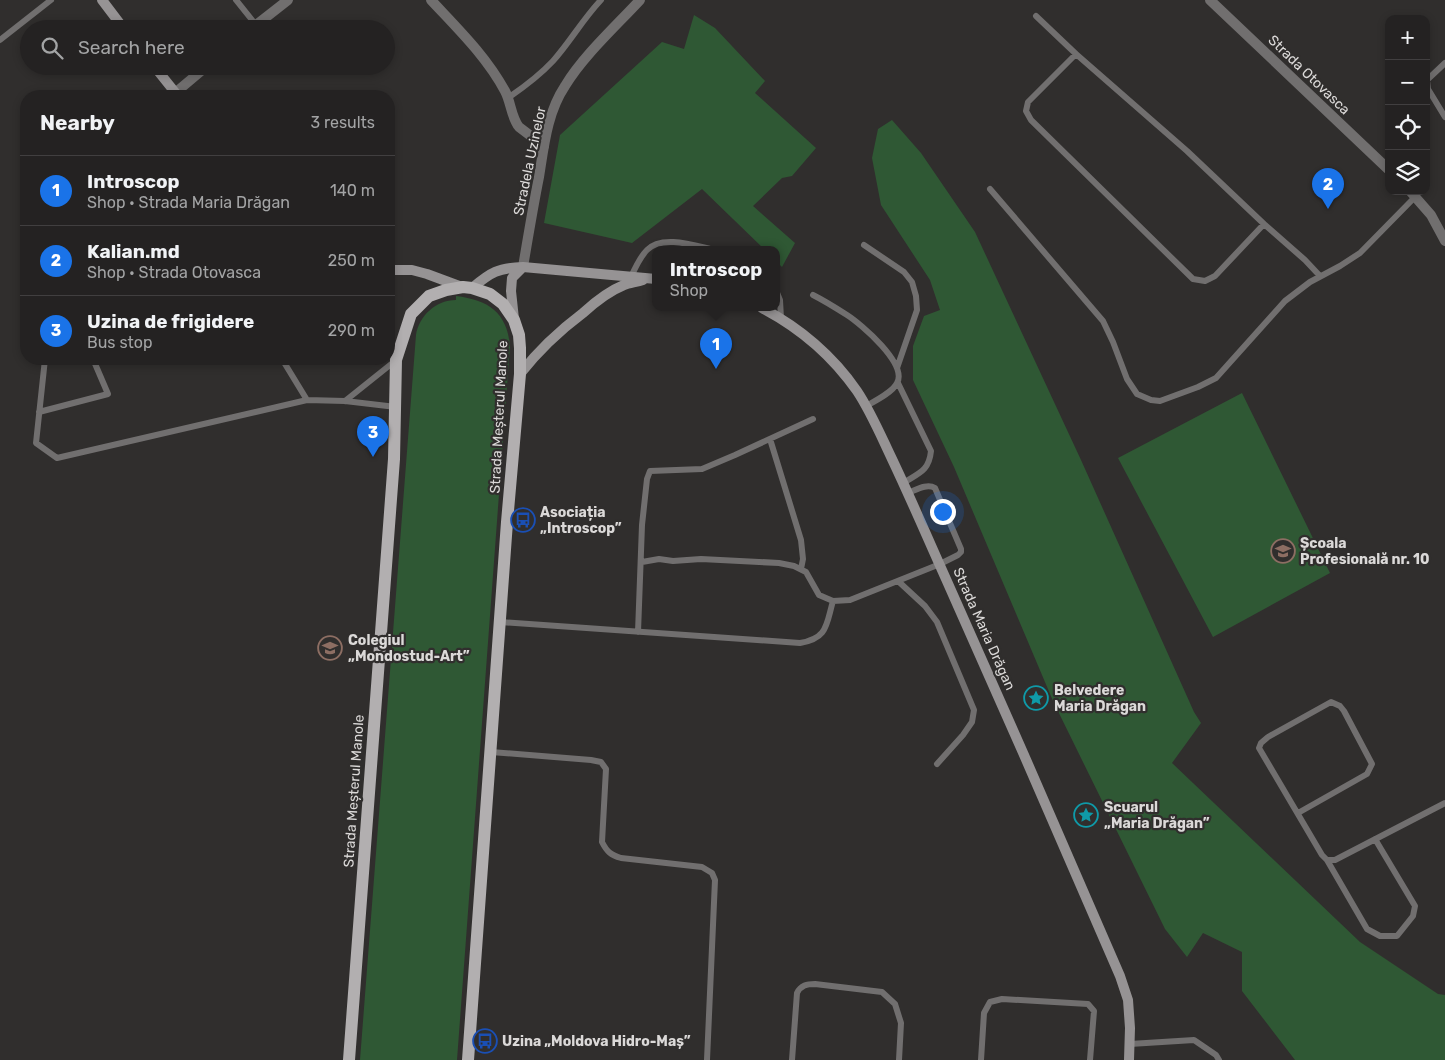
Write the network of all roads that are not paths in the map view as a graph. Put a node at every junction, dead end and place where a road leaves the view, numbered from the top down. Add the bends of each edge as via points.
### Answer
1 (50, 0) edge
2 (102, 0) edge
3 (236, 0) edge
4 (288, 0) edge
5 (431, 0) edge
6 (601, 0) edge
7 (640, 0) edge
8 (1210, 0) edge
9 (1036, 16) dead end
10 (25, 20) edge
11 (117, 20) edge
12 (249, 20) edge
13 (262, 20) edge
14 (20, 24) edge
15 (0, 40) edge
16 (1076, 54) junction
17 (1445, 63) edge
18 (161, 75) edge
19 (198, 75) edge
20 (173, 90) edge
21 (182, 90) edge
22 (508, 98) junction
23 (1445, 117) edge
24 (544, 146) junction
25 (1385, 166) edge
26 (990, 190) dead end
27 (1411, 195) edge
28 (1413, 195) edge
29 (1264, 224) junction
30 (1445, 241) edge
31 (864, 245) dead end
32 (652, 246) edge
33 (652, 246) edge
34 (692, 246) edge
35 (523, 267) junction
36 (395, 270) edge
37 (1320, 276) junction
38 (631, 277) junction
39 (652, 279) edge
40 (467, 287) junction
41 (813, 295) dead end
42 (780, 300) edge
43 (767, 311) edge
44 (781, 319) junction
45 (514, 320) junction
46 (395, 350) edge
47 (44, 365) edge
48 (96, 365) edge
49 (286, 365) edge
50 (383, 365) edge
51 (393, 365) edge
52 (897, 368) junction
53 (520, 374) junction
54 (898, 383) junction
55 (307, 400) junction
56 (345, 401) junction
57 (866, 406) junction
58 (396, 407) junction
59 (39, 412) junction
60 (813, 419) dead end
61 (770, 439) junction
62 (905, 488) junction
63 (642, 562) junction
64 (940, 564) junction
65 (801, 569) junction
66 (898, 581) junction
67 (833, 601) junction
68 (500, 622) junction
69 (638, 632) junction
70 (491, 752) junction
71 (937, 764) dead end
72 (1445, 803) edge
73 (1298, 813) junction
74 (1375, 839) junction
75 (1327, 860) junction
76 (1130, 1044) junction
77 (349, 1060) edge
78 (468, 1060) edge
79 (707, 1060) edge
80 (792, 1060) edge
81 (898, 1060) edge
82 (981, 1060) edge
83 (1090, 1060) edge
84 (1129, 1060) edge
85 (1219, 1060) edge

1 - 10 lane
2 - 11 main road
3 - 12 lane
4 - 13 street
5 - 22 street via 480,52
6 - 22 lane via 554,60
7 - 24 street, Stradela Uzinelor via 578,66 564,86 552,111
8 - 25 street, Strada Otovasca
9 - 16 lane
14 - 15 lane
16 - 29 lane via 1187,151
16 - 29 lane via 1028,102 1026,110 1031,120 1193,279 1205,281 1215,276
17 - 23 lane via 1427,80 1428,89
18 - 20 main road
19 - 21 street
22 - 24 street via 516,123
24 - 35 street, Stradela Uzinelor
26 - 37 lane via 1103,321 1136,394 1151,400 1160,401 1216,378 1285,301
27 - 37 lane via 1360,253
28 - 30 street via 1431,215
29 - 37 lane
31 - 52 lane via 904,272 912,282 916,296 917,310
32 - 34 lane via 669,242
33 - 38 lane via 638,262
35 - 38 main road
35 - 40 main road via 494,272
35 - 45 main road via 512,278
36 - 40 main road via 412,270
38 - 39 main road
39 - 53 main road via 624,285 607,294 547,343
40 - 45 main road, Strada Meșterul Manole via 490,294 503,304
40 - 46 main road, Strada Meșterul Manole via 429,296 411,314
41 - 52 lane via 870,333
42 - 44 lane
43 - 44 main road, Strada Maria Drăgan
44 - 57 main road, Strada Maria Drăgan via 814,342 830,358
45 - 53 main road, Strada Meșterul Manole via 519,335
47 - 59 lane
48 - 59 lane via 108,394
49 - 55 lane
50 - 56 lane
51 - 58 main road, Strada Meșterul Manole
52 - 54 lane
53 - 68 main road, Strada Meșterul Manole
54 - 57 lane
54 - 62 lane via 931,451 926,469
55 - 56 lane
55 - 59 lane via 57,458 36,444
56 - 58 lane
57 - 62 main road, Strada Maria Drăgan
58 - 77 main road, Strada Meșterul Manole
60 - 61 lane
61 - 63 lane via 702,469 650,470 642,525
61 - 65 lane via 801,540
62 - 64 main road, Strada Maria Drăgan
62 - 64 lane via 935,488 961,549 958,555
63 - 65 lane via 701,559 779,563
63 - 69 lane
64 - 66 lane
64 - 76 main road, Strada Maria Drăgan via 1120,976 1128,1000
65 - 67 lane via 819,595
66 - 67 lane via 850,600
66 - 71 lane via 937,622 974,710 972,722
67 - 69 lane via 824,632 812,641 800,644
68 - 69 lane
68 - 70 main road, Strada Meșterul Manole
70 - 78 main road, Strada Meșterul Manole
70 - 79 lane via 601,762 606,769 602,842 606,850 621,858 702,867 712,873 715,880
72 - 74 lane
73 - 73 lane via 1259,748 1268,737 1331,702 1344,711 1372,764 1367,774
73 - 75 lane
74 - 75 lane via 1335,860
74 - 75 lane via 1414,906 1413,916 1397,936 1380,936 1367,929
76 - 84 main road, Strada Maria Drăgan
76 - 85 lane via 1194,1040 1216,1054
80 - 81 lane via 797,993 806,984 816,984 882,992 896,1004 901,1023
82 - 83 lane via 984,1013 990,1002 1002,999 1088,1004 1094,1012

